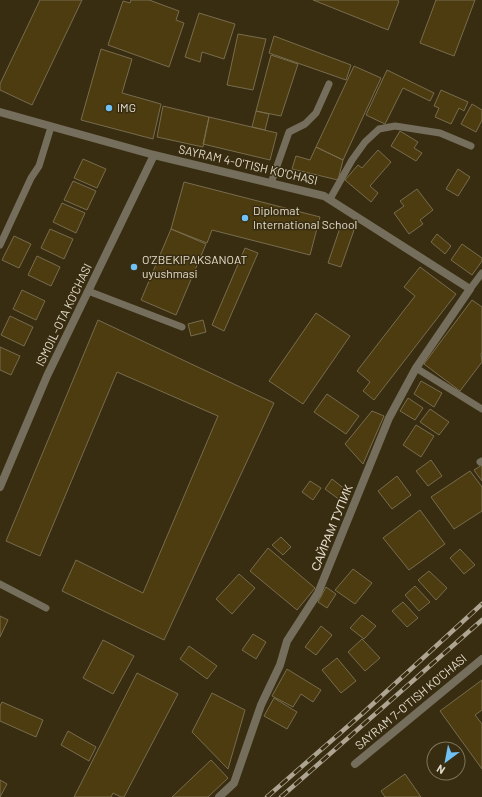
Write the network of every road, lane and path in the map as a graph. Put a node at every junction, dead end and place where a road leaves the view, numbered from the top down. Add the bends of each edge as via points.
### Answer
1 (329, 84) dead end
2 (0, 112) edge
3 (51, 127) junction
4 (471, 146) dead end
5 (154, 155) junction
6 (271, 183) junction
7 (330, 199) junction
8 (0, 245) edge
9 (482, 273) edge
10 (470, 290) junction
11 (88, 291) junction
12 (182, 327) dead end
13 (416, 368) junction
14 (482, 409) edge
15 (0, 487) edge
16 (0, 584) edge
17 (46, 608) dead end
18 (482, 659) edge
19 (355, 764) dead end
20 (219, 797) edge

1 - 6 lane via 316,114 305,124 289,132
2 - 3 street, SAYRAM 4-O'TISH KO'CHASI
3 - 5 street, SAYRAM 4-O'TISH KO'CHASI
3 - 8 lane via 38,166
4 - 7 lane via 440,133 395,126 379,129 365,142 352,160
5 - 6 street, SAYRAM 4-O'TISH KO'CHASI
5 - 11 street, ISMOIL-OTA KO'CHASI
6 - 7 street, SAYRAM 4-O'TISH KO'CHASI
7 - 10 street, SAYRAM 4-O'TISH KO'CHASI
9 - 10 lane, САЙРАМ ТУПИК
10 - 13 street, САЙРАМ ТУПИК
11 - 12 lane
11 - 15 street, ISMOIL-OTA KO'CHASI via 47,376
13 - 14 lane
13 - 20 street, САЙРАМ ТУПИК via 389,418 318,593 287,641 234,783
16 - 17 lane
18 - 19 street, SAYRAM 7-O'TISH KO'CHASI

